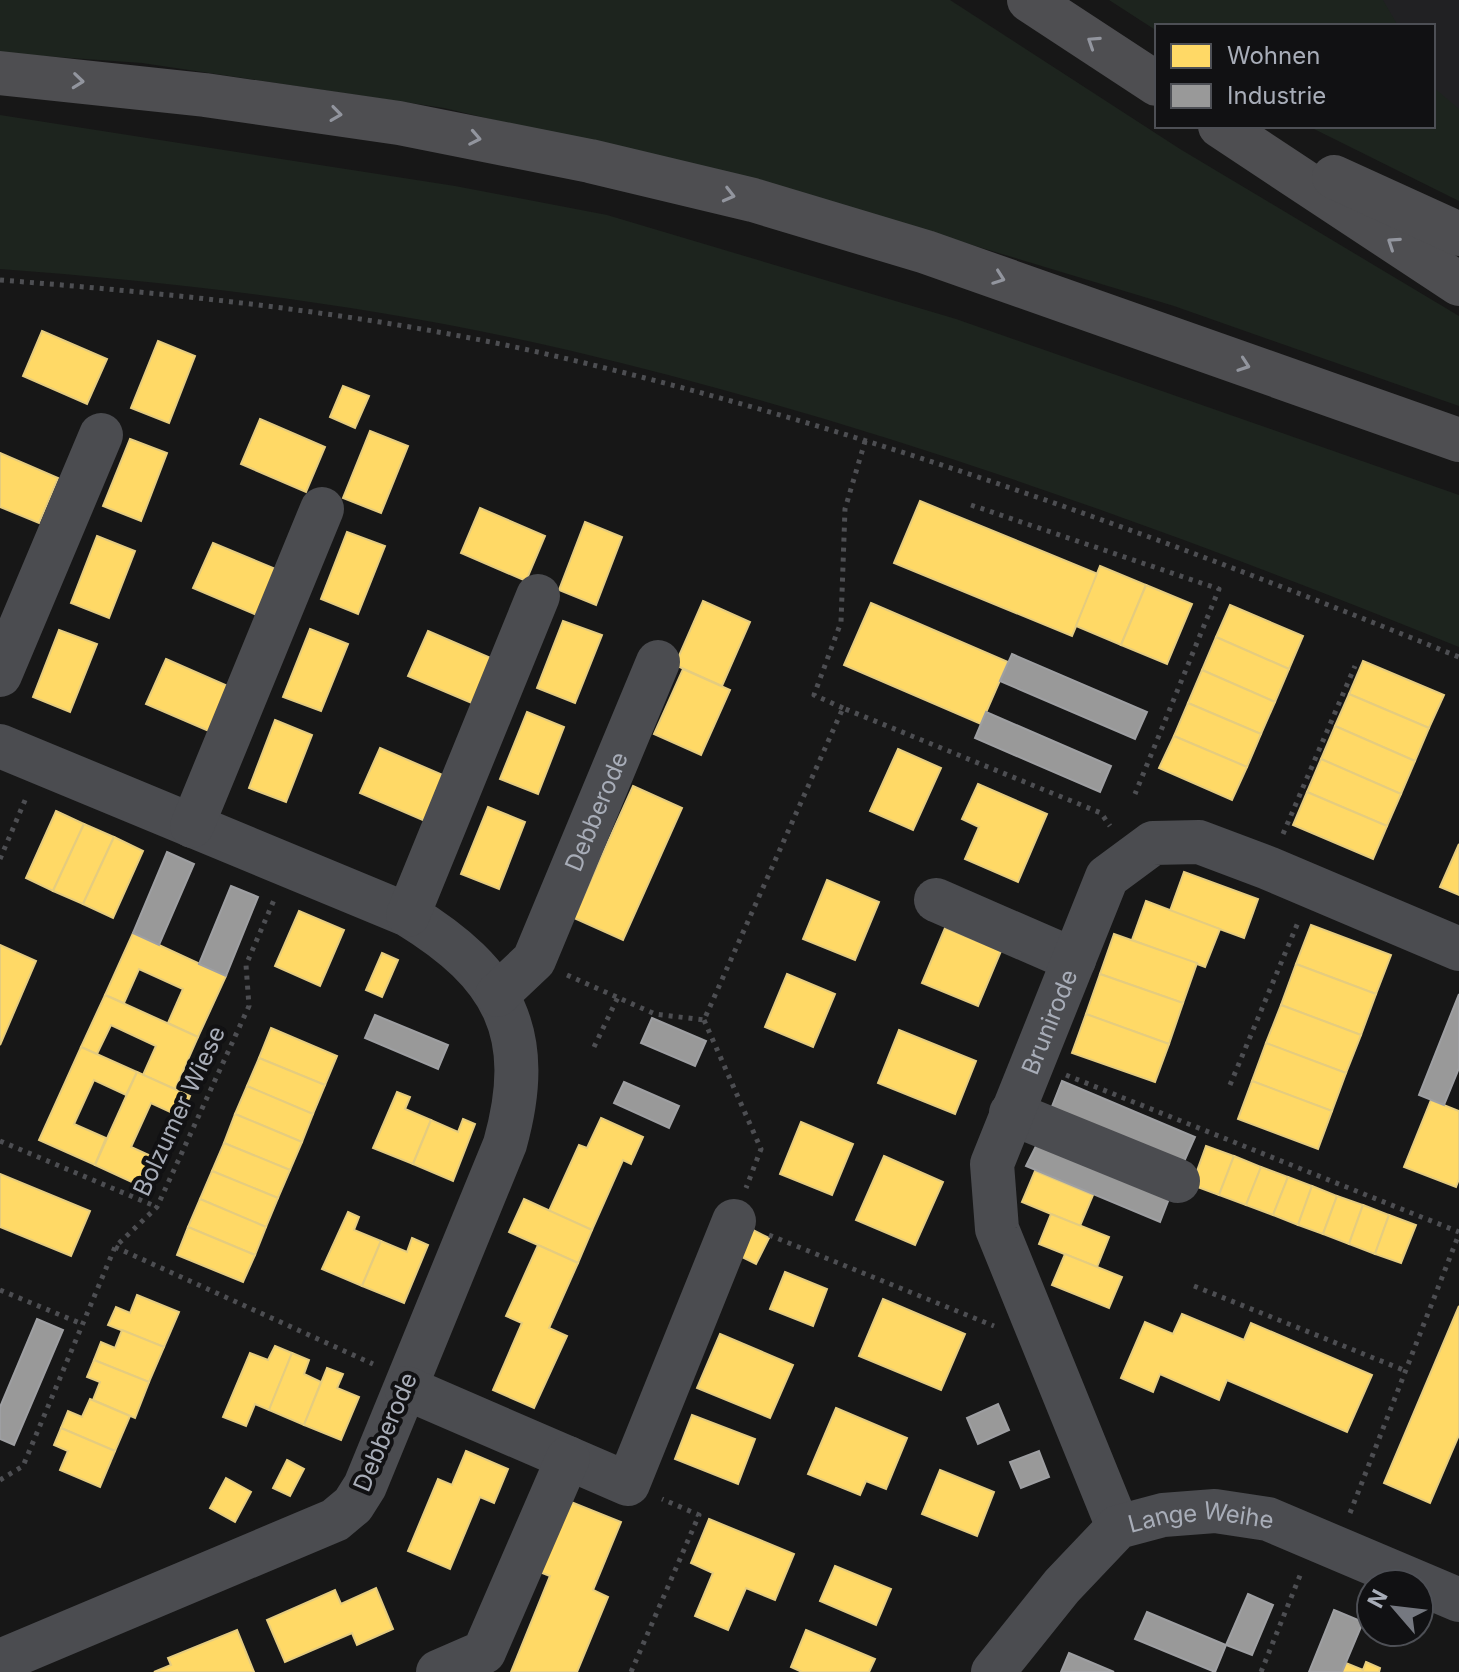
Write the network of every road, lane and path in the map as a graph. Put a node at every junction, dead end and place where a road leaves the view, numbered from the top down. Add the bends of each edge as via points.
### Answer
1 (1029, 0) edge
2 (0, 73) edge
3 (1155, 83) edge
4 (1223, 128) edge
5 (1231, 128) edge
6 (1459, 234) edge
7 (0, 280) edge
8 (1459, 284) edge
9 (101, 435) dead end
10 (866, 438) junction
11 (1459, 440) edge
12 (971, 505) dead end
13 (322, 509) dead end
14 (538, 596) dead end
15 (1459, 657) edge
16 (658, 662) dead end
17 (1355, 666) dead end
18 (0, 675) edge
19 (843, 708) junction
20 (0, 746) edge
21 (41, 763) junction
22 (1135, 794) dead end
23 (192, 826) junction
24 (1131, 857) junction
25 (0, 859) edge
26 (288, 865) junction
27 (1268, 868) junction
28 (1313, 887) junction
29 (936, 900) dead end
30 (408, 915) junction
31 (1459, 949) edge
32 (534, 960) junction
33 (1074, 960) junction
34 (497, 995) junction
35 (618, 997) junction
36 (704, 1020) junction
37 (594, 1047) dead end
38 (1032, 1061) junction
39 (1230, 1085) dead end
40 (1011, 1113) junction
41 (0, 1141) edge
42 (1178, 1181) dead end
43 (157, 1207) junction
44 (734, 1221) junction
45 (1459, 1233) edge
46 (115, 1247) junction
47 (1194, 1286) dead end
48 (0, 1290) edge
49 (1029, 1313) junction
50 (82, 1324) junction
51 (1406, 1371) junction
52 (407, 1384) junction
53 (568, 1458) junction
54 (0, 1480) edge
55 (628, 1484) junction
56 (1118, 1527) junction
57 (1326, 1543) junction
58 (1459, 1600) edge
59 (0, 1661) edge
60 (438, 1672) edge
61 (631, 1672) edge
62 (993, 1672) edge
63 (1261, 1672) edge

3 -> 1 highway
2 -> 11 highway via 399,123 753,200 926,252
8 -> 4 highway
5 - 6 highway
7 - 10 path via 272,306 423,330 570,359
9 - 18 street
10 - 15 path via 1207,557
10 - 19 path via 845,509 841,622 814,695
12 - 22 path via 1219,589
13 - 23 street
14 - 30 street
16 - 32 street, Debberode
17 - 27 path
19 - 24 path via 1101,813
19 - 36 path
20 - 21 street, Debberode
21 - 23 street, Debberode
21 - 25 path
23 - 26 street, Debberode
24 - 27 street, Brunirode via 1153,843 1199,842
24 - 33 street, Brunirode via 1107,877
26 - 30 street, Debberode
26 - 43 path, Bolzumer Wiese via 246,965 249,1006
27 - 28 street, Brunirode
28 - 31 street, Brunirode
28 - 39 path
29 - 33 street
30 - 34 street, Debberode via 447,939
32 - 34 street, Debberode
32 - 35 path
33 - 38 street, Brunirode
34 - 52 street, Debberode via 518,1060 518,1100
35 - 36 path via 655,1014
35 - 37 path
36 - 44 path via 761,1149
38 - 40 street, Brunirode
38 - 45 path
40 - 42 street
40 - 49 street, Brunirode via 992,1164 992,1196 997,1229
41 - 43 path
43 - 46 path, Bolzumer Wiese
44 - 49 path via 997,1328
44 - 55 street
45 - 51 path
46 - 50 path, Bolzumer Wiese
46 - 52 path
47 - 51 path
48 - 50 path
49 - 56 street, Brunirode
50 - 54 path, Bolzumer Wiese via 23,1466
51 - 57 path
52 - 53 street
52 - 59 street, Debberode via 365,1486 335,1520
53 - 55 street
53 - 60 street via 484,1652
55 - 61 path via 699,1515
56 - 57 street, Lange Weihe via 1163,1515 1215,1511 1268,1519
56 - 62 street, Lange Weihe
57 - 58 street, Lange Weihe
57 - 63 path

